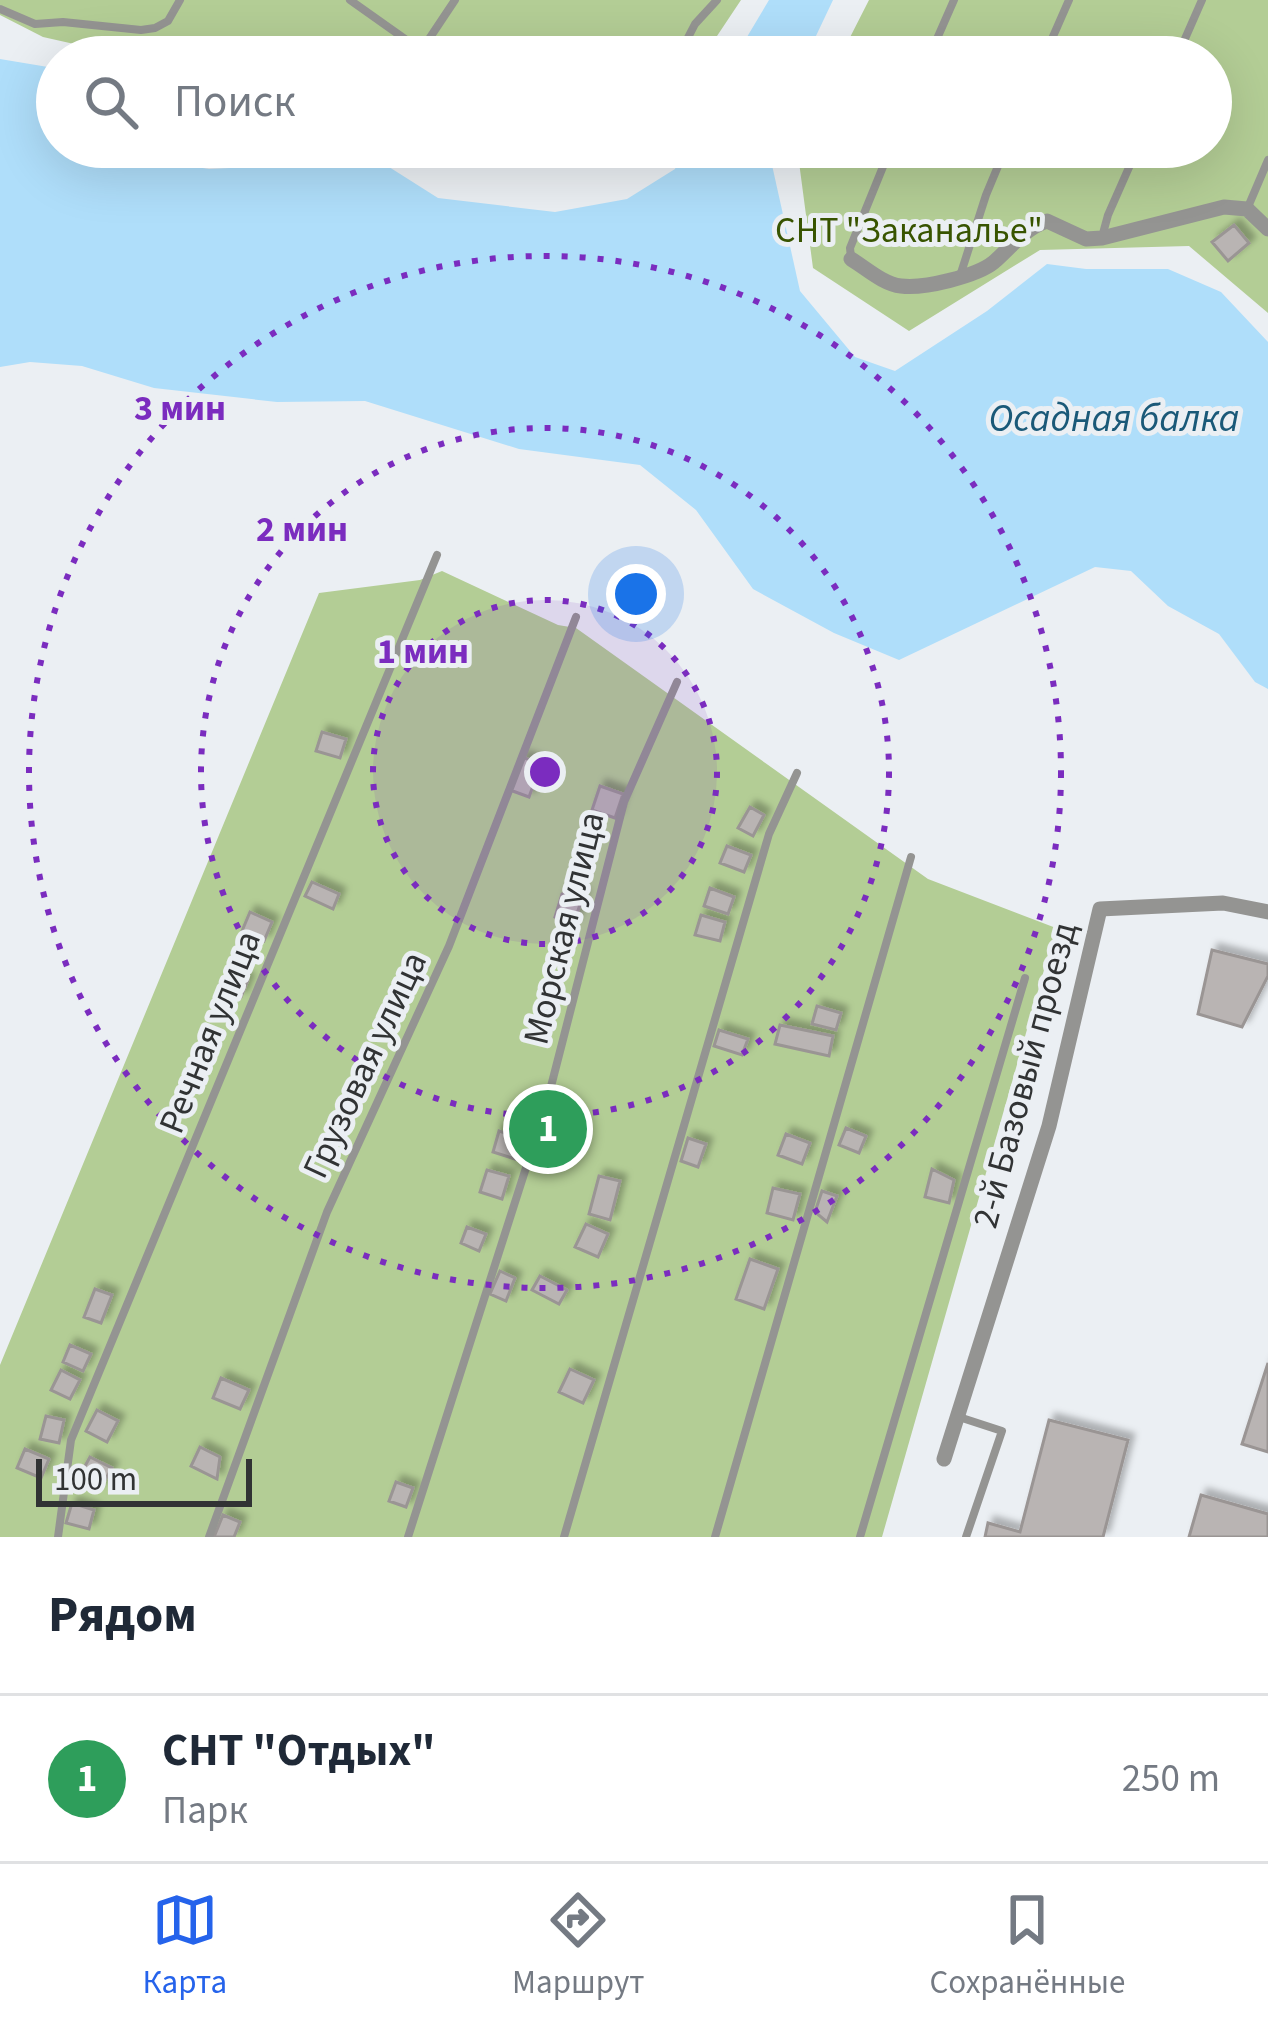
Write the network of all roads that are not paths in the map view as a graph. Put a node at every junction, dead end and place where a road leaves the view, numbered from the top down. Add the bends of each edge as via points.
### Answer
1 (180, 0) edge
2 (350, 0) edge
3 (455, 0) edge
4 (717, 0) edge
5 (954, 0) edge
6 (1070, 0) edge
7 (1202, 0) edge
8 (0, 8) edge
9 (397, 36) edge
10 (432, 36) edge
11 (689, 36) edge
12 (938, 36) edge
13 (1054, 36) edge
14 (1186, 36) edge
15 (1268, 160) edge
16 (882, 168) edge
17 (997, 168) edge
18 (1129, 168) edge
19 (1247, 209) junction
20 (1268, 229) edge
21 (1102, 238) junction
22 (851, 259) joint
23 (959, 277) junction
24 (437, 554) dead end
25 (576, 617) dead end
26 (677, 682) dead end
27 (797, 772) dead end
28 (910, 857) dead end
29 (1268, 912) edge
30 (1024, 978) dead end
31 (957, 1417) junction
32 (944, 1459) dead end
33 (58, 1537) edge
34 (209, 1537) edge
35 (408, 1537) edge
36 (564, 1537) edge
37 (715, 1537) edge
38 (860, 1537) edge
39 (966, 1537) edge

1 - 8 lane via 168,21 141,30 35,24
2 - 9 lane
3 - 10 lane
4 - 11 lane
5 - 12 lane
6 - 13 lane
7 - 14 lane
15 - 19 lane
16 - 22 lane
17 - 23 lane
18 - 21 lane
19 - 20 street
19 - 21 street via 1224,207
21 - 23 street via 1047,221 989,267
22 - 23 street via 901,286
24 - 33 lane, Речная улица via 71,1439
25 - 34 lane, Грузовая улица via 449,946 327,1212
26 - 35 lane, Морская улица via 624,802 547,1102
27 - 36 lane via 769,834
28 - 37 lane
29 - 31 street, 2-й Базовый проезд via 1223,903 1100,909 1049,1126
30 - 38 lane
31 - 32 street, 2-й Базовый проезд
31 - 39 lane via 1002,1430

